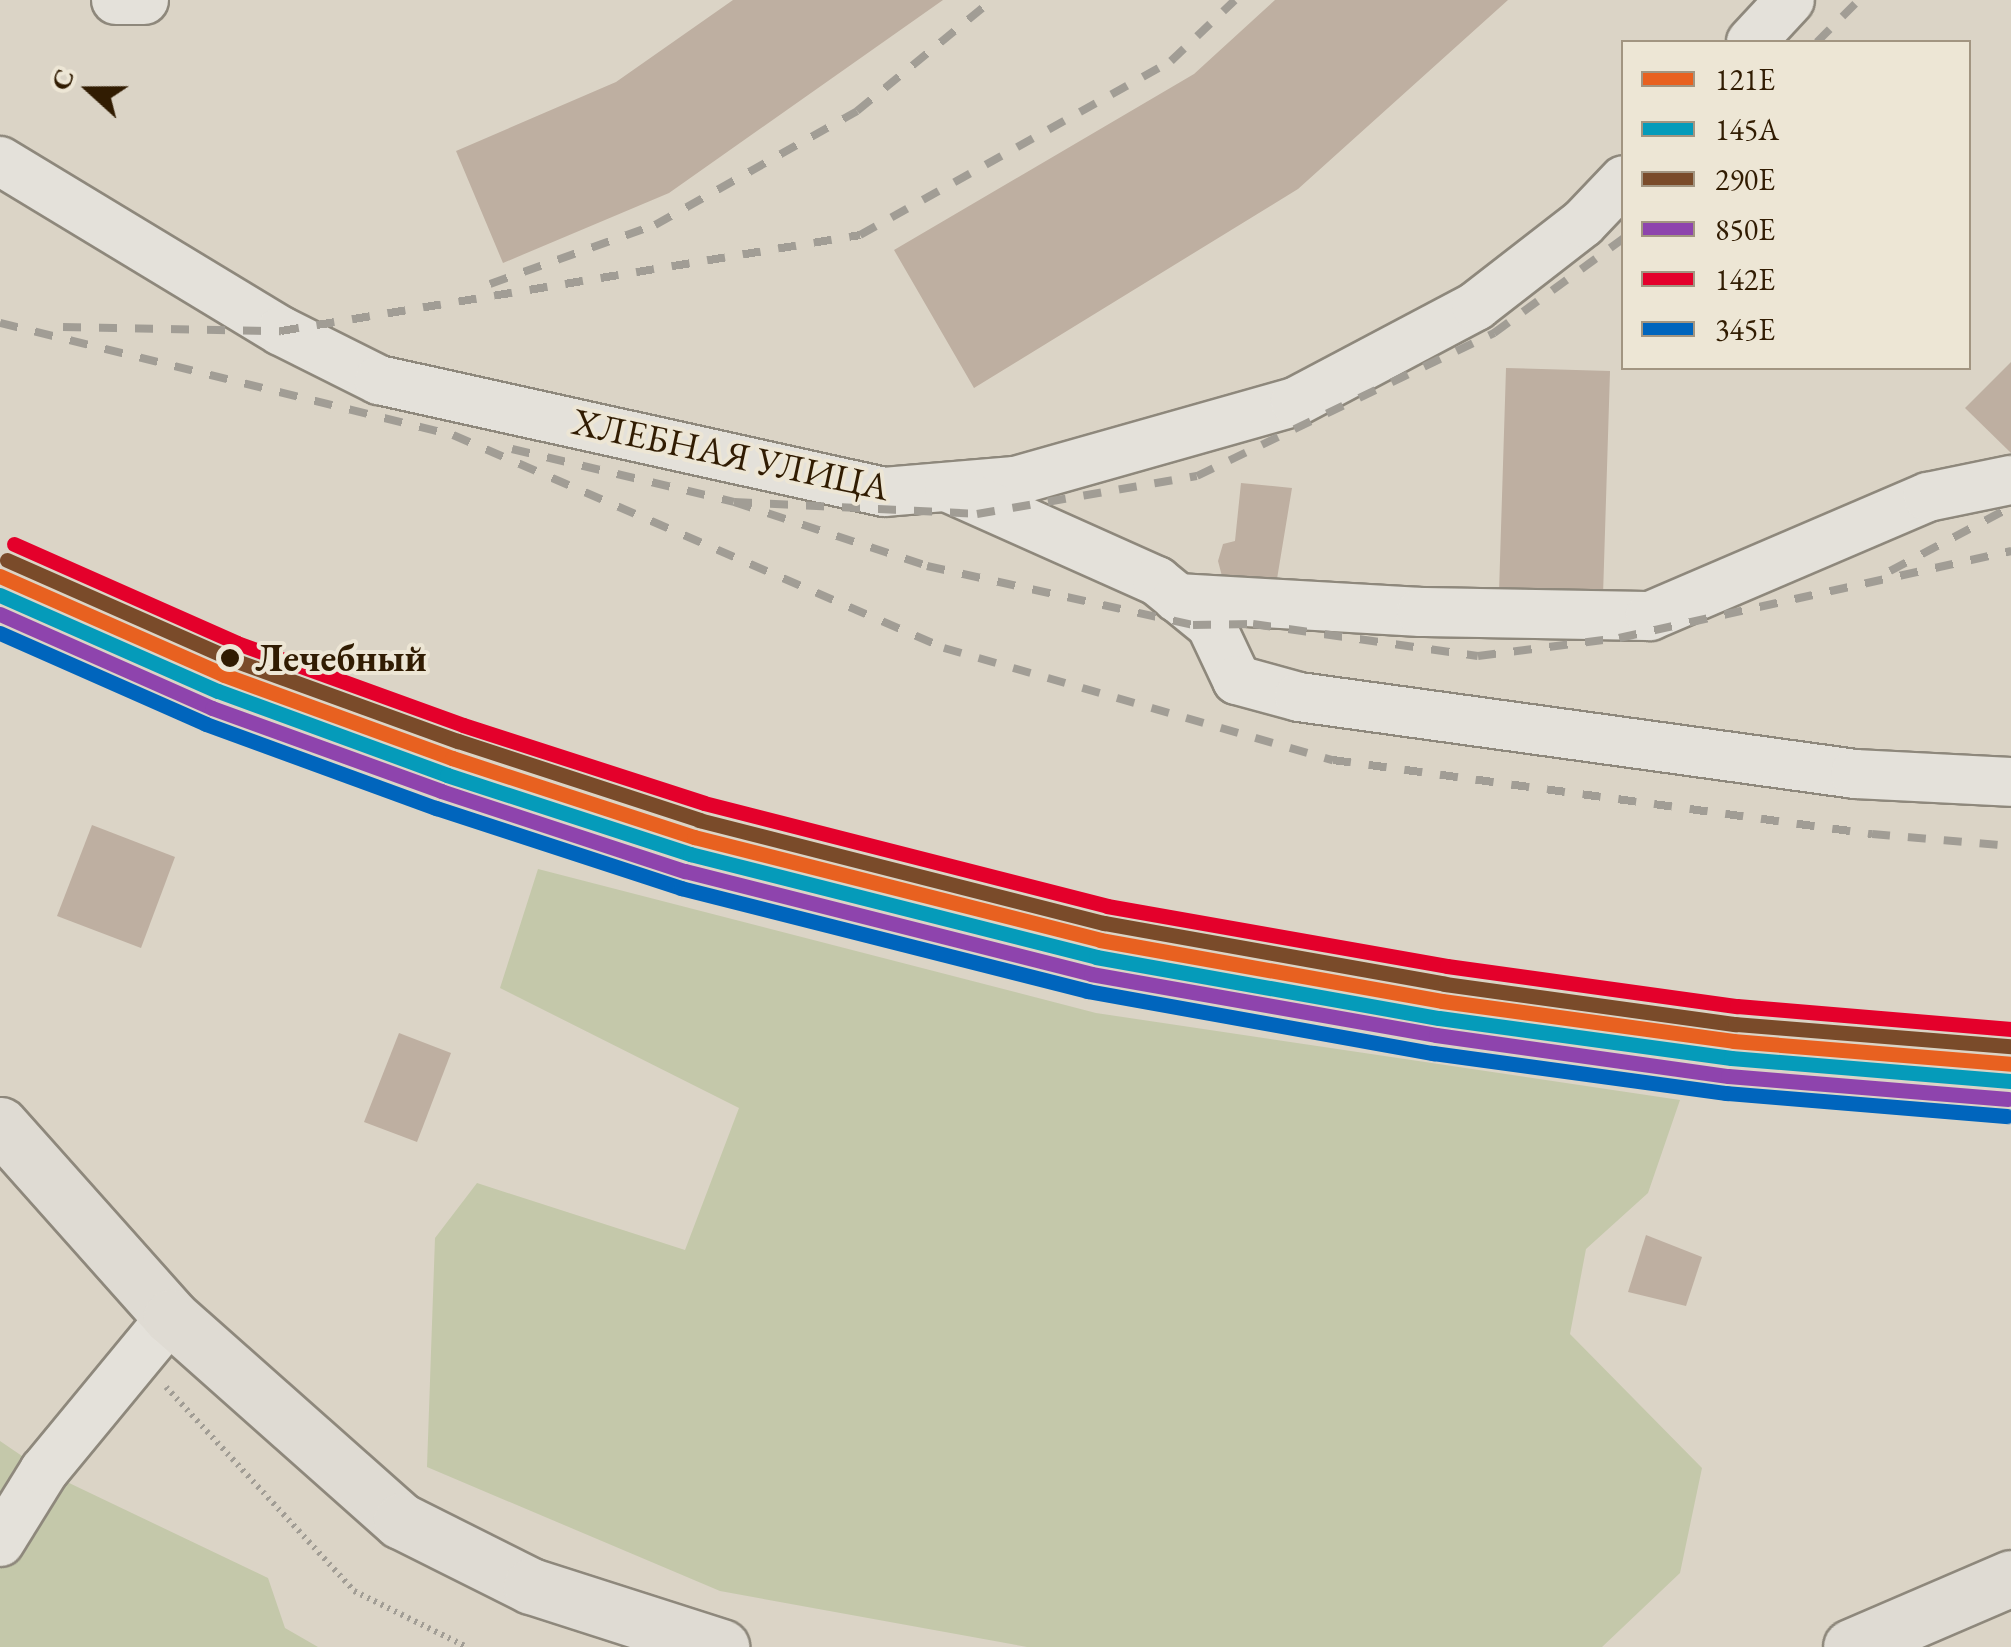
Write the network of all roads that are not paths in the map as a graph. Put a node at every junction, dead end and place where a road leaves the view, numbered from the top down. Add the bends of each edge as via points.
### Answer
1 (116, 0) edge
2 (144, 0) edge
3 (1790, 0) edge
4 (1753, 40) edge
5 (0, 160) edge
6 (1621, 183) edge
7 (2011, 480) edge
8 (946, 487) junction
9 (1178, 598) junction
10 (2011, 782) edge
11 (0, 1124) edge
12 (155, 1337) junction
13 (3, 1526) edge
14 (2011, 1578) edge
15 (721, 1647) edge
16 (1850, 1647) edge

1 - 2 street
3 - 4 street
5 - 8 street, ХЛЕБНАЯ УЛИЦА via 281,331 379,380 884,492
6 - 8 street, ХЛЕБНАЯ УЛИЦА via 1583,223 1476,306 1295,402 1015,481
7 - 9 street via 1928,498 1650,616
8 - 9 street via 1157,581
9 - 10 street via 1211,625 1237,680 1299,697 1855,774
11 - 12 main road
12 - 13 street
12 - 15 main road via 401,1521 531,1586
14 - 16 main road

